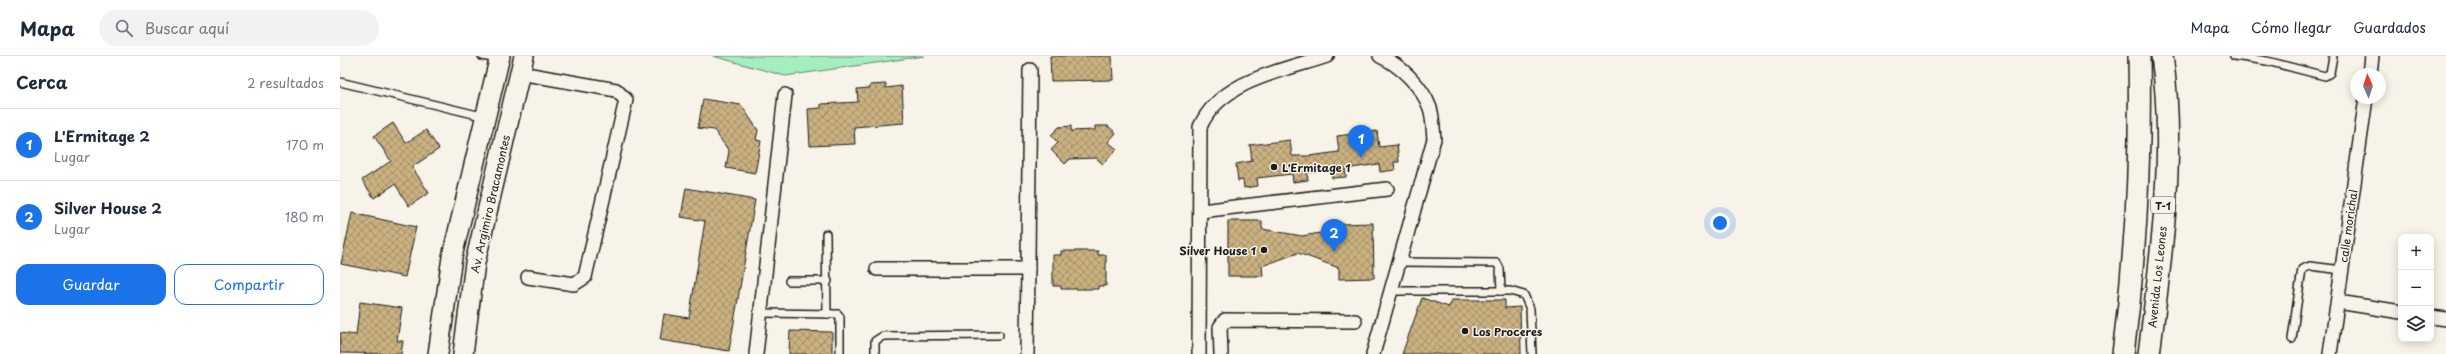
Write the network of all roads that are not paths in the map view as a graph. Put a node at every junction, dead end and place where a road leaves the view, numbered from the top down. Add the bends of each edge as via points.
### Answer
1 (1327, 56) edge
2 (1380, 56) edge
3 (2139, 56) edge
4 (2162, 56) edge
5 (2234, 56) edge
6 (2333, 56) edge
7 (2372, 56) edge
8 (494, 57) edge
9 (522, 65) edge
10 (2371, 68) edge
11 (1030, 70) dead end
12 (340, 82) edge
13 (785, 95) dead end
14 (2365, 104) edge
15 (486, 117) junction
16 (1387, 190) dead end
17 (1201, 211) junction
18 (826, 234) dead end
19 (1400, 262) junction
20 (877, 269) dead end
21 (1028, 269) junction
22 (2342, 270) junction
23 (528, 277) dead end
24 (789, 280) dead end
25 (828, 281) junction
26 (1392, 291) junction
27 (1501, 291) junction
28 (2338, 302) junction
29 (2398, 312) edge
30 (760, 314) junction
31 (827, 314) junction
32 (2434, 317) edge
33 (2446, 319) edge
34 (1355, 320) dead end
35 (999, 335) dead end
36 (2292, 339) dead end
37 (438, 354) edge
38 (463, 354) edge
39 (756, 354) edge
40 (840, 354) edge
41 (874, 354) edge
42 (1027, 354) edge
43 (1199, 354) edge
44 (1221, 354) edge
45 (1373, 354) edge
46 (1532, 354) edge
47 (2123, 354) edge
48 (2149, 354) edge
49 (2330, 354) edge

1 - 17 street via 1242,84 1205,114 1200,127
2 - 19 street via 1404,71 1420,90 1430,108 1434,139
3 - 47 main road, T-1 via 2141,139 2132,288
4 - 48 main road, Avenida Los Leones / T-1 via 2168,137 2159,271
5 - 6 lane via 2267,61 2325,76 2330,72
7 - 10 street
8 - 15 street
9 - 23 street via 616,90 626,100 585,277 574,284
9 - 38 street, Av. Argimiro Bracamontes via 475,263
11 - 21 street
12 - 15 lane
13 - 30 street
14 - 22 street, calle morichal
15 - 37 street via 452,257
16 - 17 street
17 - 43 street
18 - 25 lane
19 - 26 street
19 - 27 lane via 1497,263 1500,269
20 - 21 street
21 - 42 street
22 - 28 street, calle morichal
22 - 36 lane via 2310,266 2302,269
24 - 25 lane
25 - 31 lane
26 - 27 lane
26 - 45 street
27 - 46 lane via 1524,295 1530,309
28 - 29 street
28 - 49 street, calle morichal
30 - 31 lane
30 - 39 street
31 - 40 lane via 838,314 840,317
32 - 33 street
34 - 44 street via 1225,320 1220,327
35 - 41 lane via 883,336 875,341

